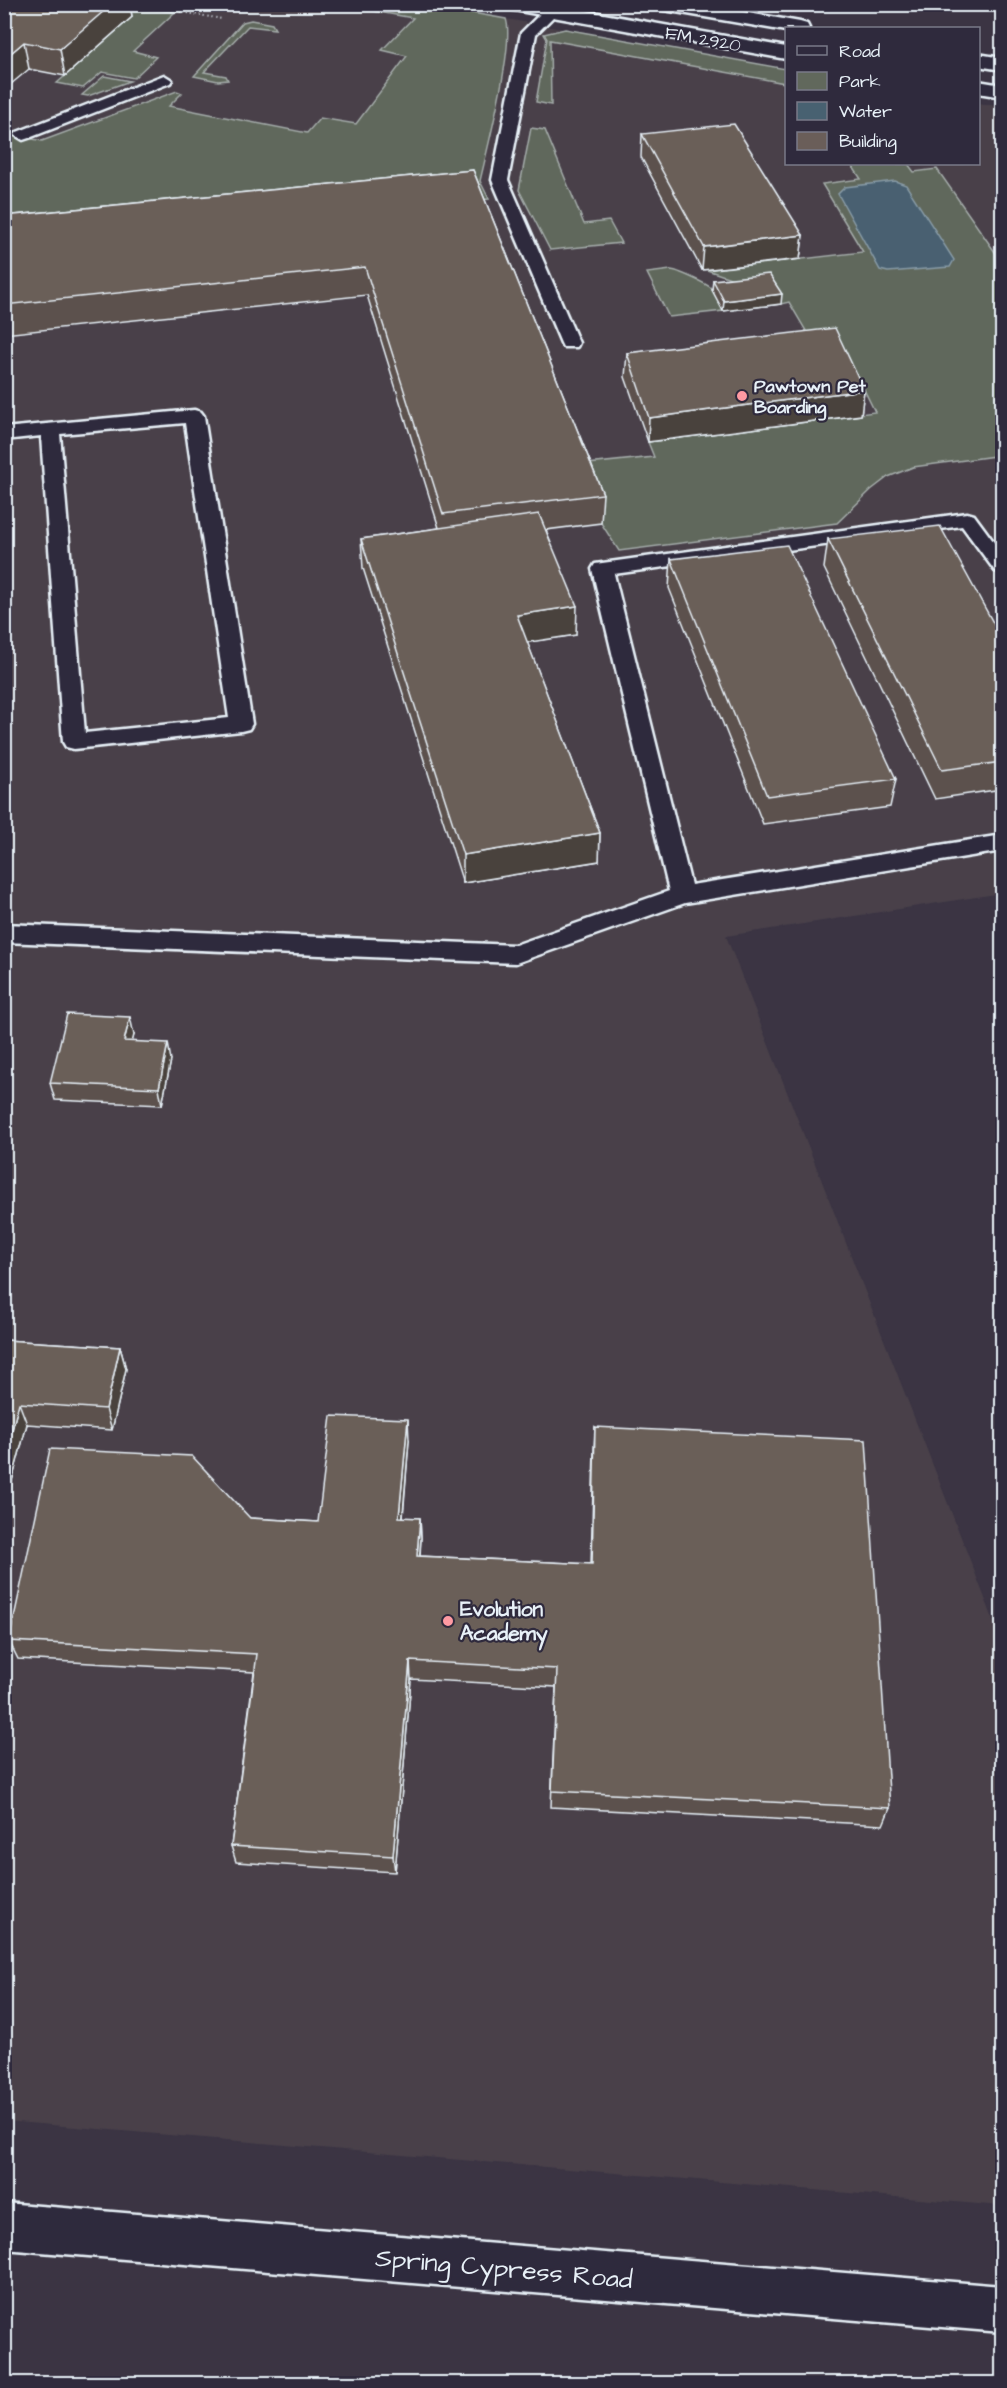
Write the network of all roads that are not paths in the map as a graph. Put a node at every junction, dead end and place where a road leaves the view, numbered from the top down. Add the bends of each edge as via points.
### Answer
1 (514, 4) edge
2 (664, 4) edge
3 (552, 11) junction
4 (794, 27) edge
5 (785, 54) edge
6 (980, 60) edge
7 (1002, 64) edge
8 (164, 80) dead end
9 (980, 87) edge
10 (1002, 91) edge
11 (22, 135) dead end
12 (570, 343) dead end
13 (50, 430) junction
14 (4, 434) edge
15 (1002, 567) edge
16 (1002, 843) edge
17 (682, 895) junction
18 (4, 933) edge
19 (4, 2226) edge
20 (1002, 2309) edge

1 - 3 main road, FM 2920 / FM 2920
2 - 4 main road, FM 2920 / FM 2920
3 - 5 main road, FM 2920 / FM 2920
3 - 12 lane via 529,33 500,180
6 - 7 main road
8 - 11 lane
9 - 10 main road
13 - 13 lane via 194,416 241,723 74,742
13 - 14 lane
15 - 17 lane via 967,519 602,569
16 - 17 lane
17 - 18 lane via 516,954
19 - 20 main road, Spring Cypress Road

